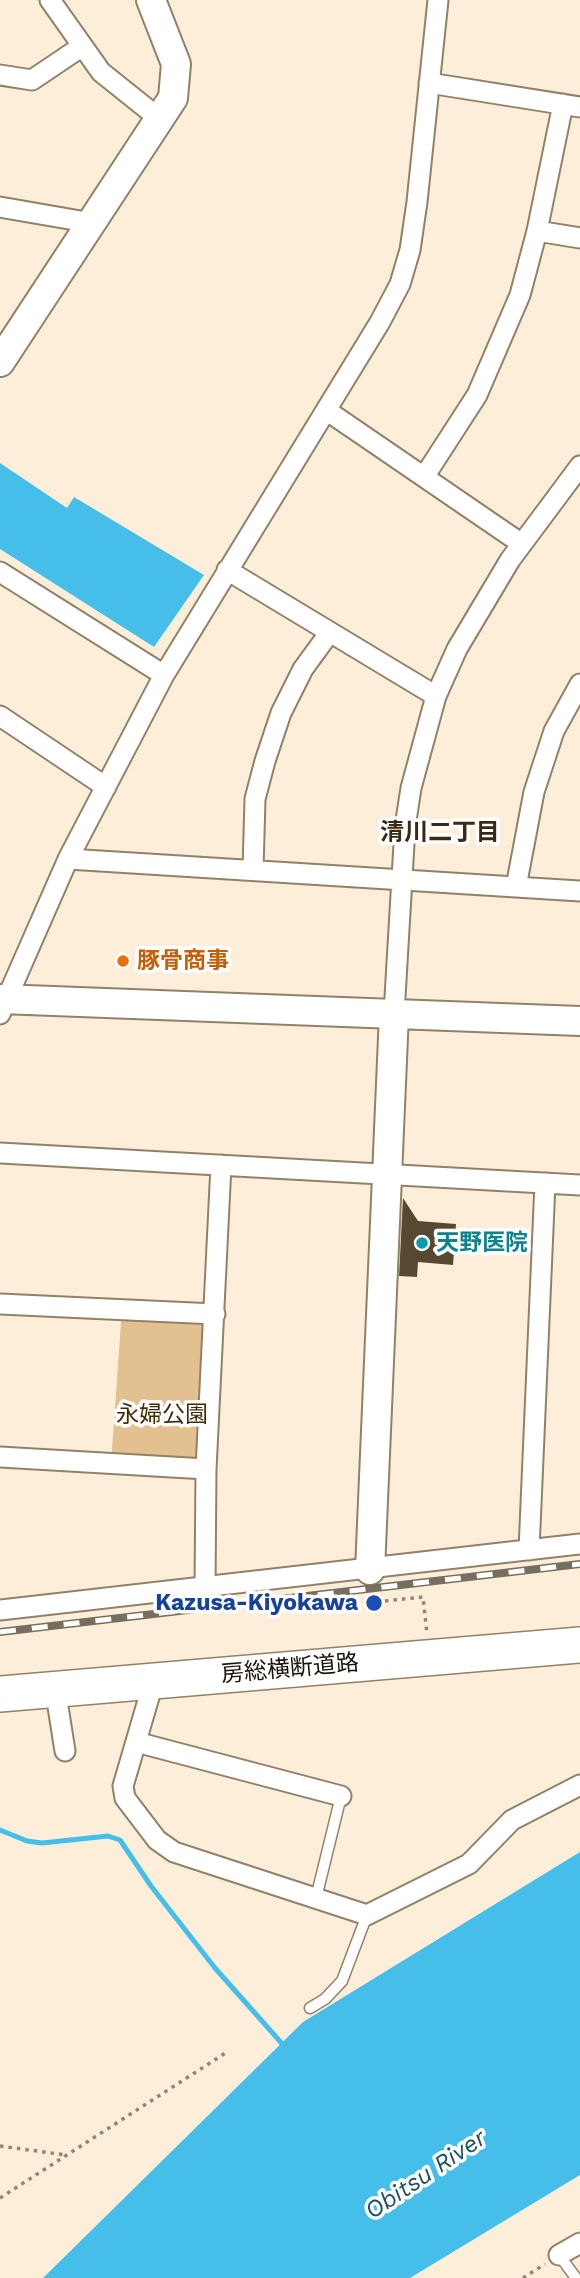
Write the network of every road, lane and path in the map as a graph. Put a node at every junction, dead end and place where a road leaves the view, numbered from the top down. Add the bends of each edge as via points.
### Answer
1 (50, 0) edge
2 (151, 0) edge
3 (438, 0) edge
4 (81, 47) junction
5 (0, 75) edge
6 (429, 83) junction
7 (571, 106) edge
8 (160, 120) junction
9 (0, 207) edge
10 (92, 223) junction
11 (537, 231) junction
12 (580, 239) edge
13 (5, 347) edge
14 (326, 410) junction
15 (580, 466) edge
16 (424, 477) junction
17 (522, 544) junction
18 (228, 570) junction
19 (0, 572) edge
20 (330, 632) junction
21 (164, 675) junction
22 (580, 684) edge
23 (436, 696) junction
24 (0, 716) edge
25 (106, 787) junction
26 (68, 859) junction
27 (253, 870) junction
28 (400, 880) junction
29 (516, 887) junction
30 (580, 891) edge
31 (2, 1004) edge
32 (394, 1014) junction
33 (580, 1021) edge
34 (0, 1153) edge
35 (221, 1165) junction
36 (387, 1174) junction
37 (545, 1183) junction
38 (580, 1185) edge
39 (0, 1304) edge
40 (215, 1314) junction
41 (0, 1457) edge
42 (206, 1469) junction
43 (580, 1544) edge
44 (529, 1550) junction
45 (370, 1570) junction
46 (205, 1588) junction
47 (385, 1601) dead end
48 (0, 1610) edge
49 (580, 1644) edge
50 (429, 1657) junction
51 (154, 1680) junction
52 (55, 1688) junction
53 (0, 1694) edge
54 (136, 1742) junction
55 (65, 1751) dead end
56 (580, 1785) edge
57 (341, 1796) joint
58 (316, 1898) junction
59 (366, 1915) junction
60 (310, 2008) dead end
61 (228, 2052) dead end
62 (0, 2146) edge
63 (68, 2155) junction
64 (0, 2198) edge
65 (580, 2243) edge
66 (559, 2255) junction
67 (523, 2278) edge
68 (576, 2278) edge

1 - 4 street
2 - 8 street via 176,64 173,98
3 - 6 street
4 - 5 street via 32,80
4 - 8 street via 101,72
6 - 7 street
6 - 14 street via 417,202 400,284
7 - 11 street
8 - 10 street
9 - 10 street
10 - 13 street
11 - 12 street
11 - 16 street via 499,349 477,395
14 - 16 street
14 - 18 street
15 - 17 street
16 - 17 street
17 - 23 street via 482,604
18 - 20 street
18 - 21 street
19 - 21 street
20 - 23 street
20 - 27 street via 303,669 281,713 265,761 255,799
21 - 25 street
22 - 29 street via 554,731 534,792
23 - 28 street via 411,788
24 - 25 street
25 - 26 street
26 - 27 street
26 - 31 street
27 - 28 street
28 - 29 street
28 - 32 street
29 - 30 street
31 - 32 street
32 - 33 street
32 - 36 street
34 - 35 street
35 - 36 street
35 - 40 street
36 - 37 street
36 - 45 street
37 - 38 street
37 - 44 street
39 - 40 street
40 - 42 street
41 - 42 street
42 - 46 street
43 - 44 street
44 - 45 street
45 - 46 street
46 - 48 street
47 - 50 path via 423,1597
49 - 50 highway, 房総横断道路
50 - 51 highway, 房総横断道路
51 - 52 highway, 房総横断道路
51 - 54 street
52 - 53 highway, 房総横断道路
52 - 55 street
54 - 57 street
54 - 58 street via 123,1786 125,1798 157,1840 174,1852
56 - 59 street via 512,1820 469,1864
57 - 58 lane
58 - 59 street
59 - 60 lane via 342,1981
61 - 63 path
62 - 63 path
63 - 64 path
65 - 66 street
66 - 67 path
66 - 68 lane

